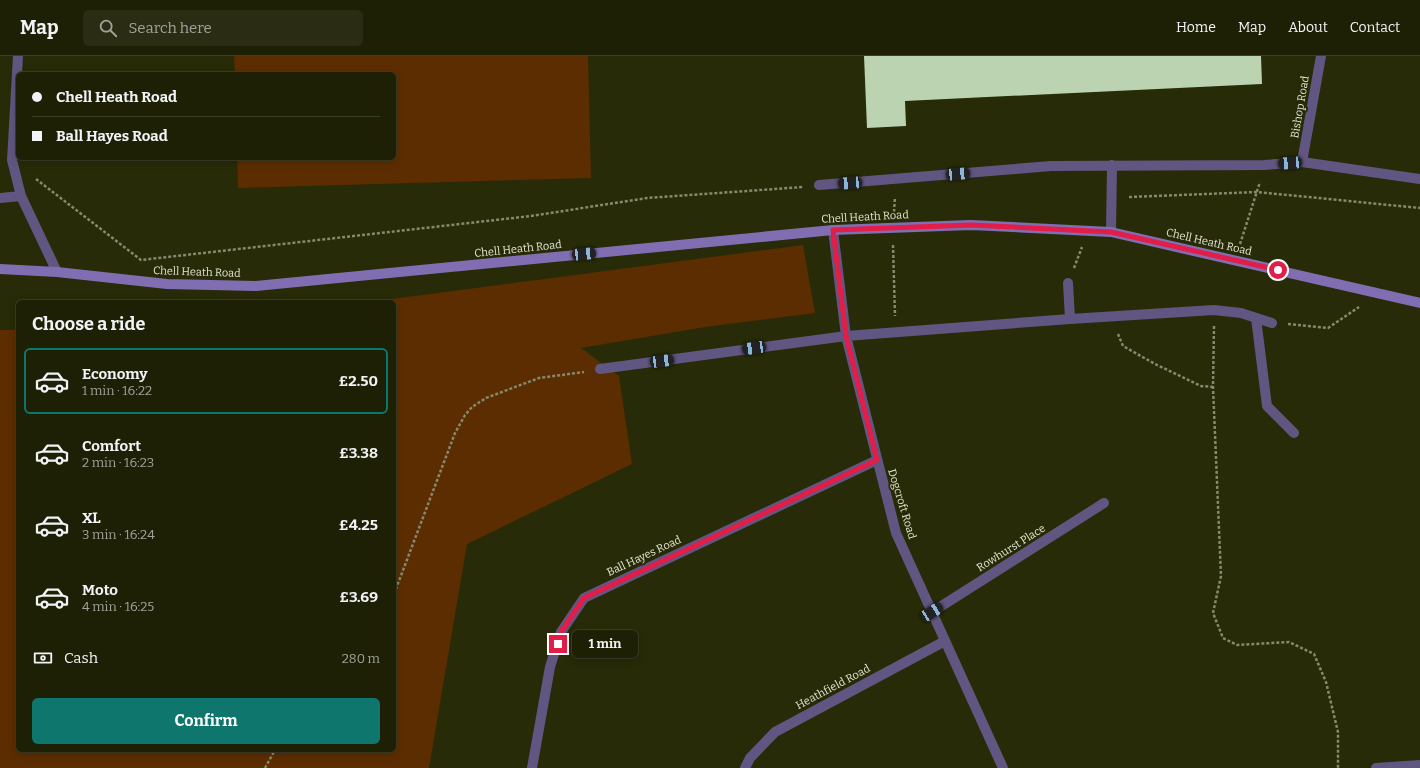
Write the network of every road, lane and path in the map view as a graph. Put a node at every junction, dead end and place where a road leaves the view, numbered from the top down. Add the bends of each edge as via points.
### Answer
1 (18, 56) edge
2 (1321, 56) edge
3 (17, 72) edge
4 (16, 91) edge
5 (12, 160) junction
6 (1302, 162) junction
7 (1112, 165) junction
8 (1265, 165) junction
9 (896, 179) junction
10 (1420, 179) edge
11 (819, 185) joint
12 (1257, 192) junction
13 (20, 196) junction
14 (1112, 197) junction
15 (0, 198) edge
16 (1420, 208) edge
17 (893, 228) junction
18 (833, 230) junction
19 (1088, 232) junction
20 (1111, 232) junction
21 (1235, 260) junction
22 (0, 269) edge
23 (57, 272) junction
24 (1068, 283) joint
25 (1379, 293) junction
26 (1420, 303) edge
27 (1214, 310) junction
28 (1110, 317) junction
29 (1256, 318) junction
30 (1070, 319) junction
31 (1272, 323) joint
32 (895, 332) junction
33 (846, 336) junction
34 (600, 369) joint
35 (1213, 388) junction
36 (1294, 433) dead end
37 (877, 460) junction
38 (1104, 503) dead end
39 (396, 589) edge
40 (932, 612) junction
41 (945, 641) junction
42 (275, 752) edge
43 (1420, 765) edge
44 (265, 768) edge
45 (532, 768) edge
46 (745, 768) edge
47 (1003, 768) edge
48 (1338, 768) edge
49 (1376, 768) edge

1 - 3 street
2 - 6 street, Bishop Road
4 - 5 street
5 - 11 path via 140,260 531,216 647,198
5 - 13 street
6 - 8 street
6 - 10 street
7 - 8 street
7 - 9 street via 1051,166
7 - 14 street
8 - 12 path
9 - 11 street
9 - 17 path
12 - 14 path
12 - 16 path
12 - 21 path
13 - 15 street
13 - 23 street
14 - 20 street
17 - 18 street, Chell Heath Road
17 - 19 street, Chell Heath Road via 971,225
17 - 32 path
18 - 23 street, Chell Heath Road via 256,286 167,284
18 - 33 street, Dogcroft Road
19 - 20 street, Chell Heath Road
19 - 24 path
20 - 21 street, Chell Heath Road
21 - 25 street, Chell Heath Road
22 - 23 street, Chell Heath Road
24 - 30 street
25 - 26 street, Chell Heath Road
25 - 31 path via 1328,328
27 - 28 street
27 - 29 street via 1242,313
27 - 35 path
28 - 30 street
28 - 35 path via 1123,346 1201,386
29 - 31 street
29 - 36 street via 1267,406
30 - 32 street
32 - 33 street
33 - 34 street
33 - 37 street, Dogcroft Road
34 - 39 path via 539,378 486,398 472,407 455,433
35 - 48 path via 1221,576 1213,613 1223,638 1236,645 1289,642 1314,654 1326,682 1338,732
37 - 40 street, Dogcroft Road via 896,533
37 - 45 street, Ball Hayes Road via 584,598 561,632 550,667
38 - 40 street, Rowhurst Place
40 - 41 street, Dogcroft Road
41 - 46 street, Heathfield Road via 775,732 750,758
41 - 47 street, Dogcroft Road
42 - 44 path
43 - 49 street

